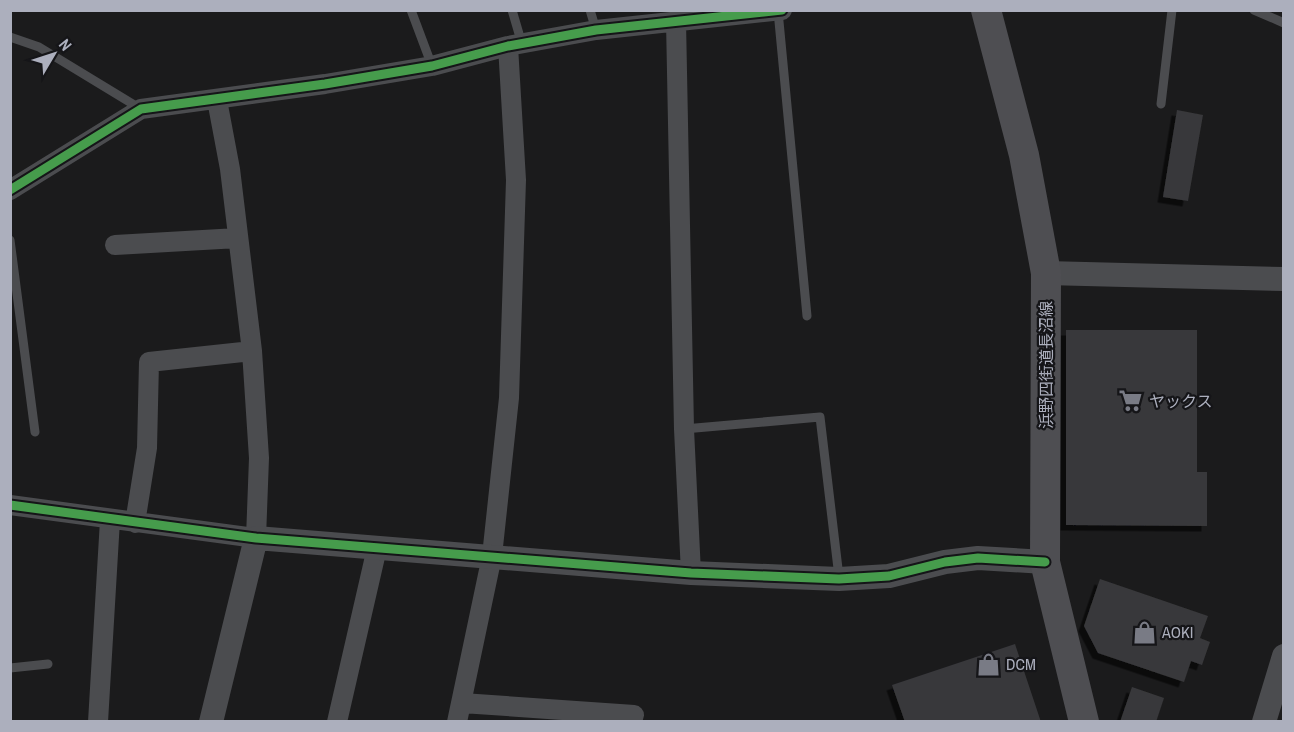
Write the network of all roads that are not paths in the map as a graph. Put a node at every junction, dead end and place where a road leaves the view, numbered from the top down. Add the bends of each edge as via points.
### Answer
1 (411, 10) edge
2 (512, 10) edge
3 (590, 10) edge
4 (782, 10) edge
5 (986, 10) edge
6 (1172, 10) edge
7 (1254, 10) edge
8 (778, 11) edge
9 (676, 21) junction
10 (1284, 23) edge
11 (596, 30) junction
12 (10, 37) edge
13 (515, 45) junction
14 (432, 66) junction
15 (217, 100) junction
16 (1161, 104) dead end
17 (141, 109) junction
18 (10, 190) edge
19 (237, 238) junction
20 (10, 240) edge
21 (115, 244) dead end
22 (1046, 273) junction
23 (1284, 279) edge
24 (807, 316) dead end
25 (252, 351) junction
26 (684, 429) junction
27 (34, 432) dead end
28 (10, 505) edge
29 (110, 520) junction
30 (135, 523) junction
31 (256, 538) junction
32 (377, 548) junction
33 (492, 556) junction
34 (1045, 562) junction
35 (691, 573) junction
36 (839, 579) junction
37 (1284, 656) edge
38 (48, 664) dead end
39 (10, 668) edge
40 (460, 712) edge
41 (634, 715) dead end
42 (98, 722) edge
43 (211, 722) edge
44 (337, 722) edge
45 (1084, 722) edge
46 (1264, 722) edge

1 - 14 lane
2 - 13 lane
3 - 11 lane
4 - 8 street
5 - 22 main road, 浜野四街道長沼線 via 1024,155
6 - 16 lane
7 - 10 lane
8 - 9 street
8 - 24 lane
9 - 11 street
9 - 26 street
11 - 13 street
12 - 17 lane via 39,47
13 - 14 street
13 - 33 street via 514,295 509,398
14 - 15 street
15 - 17 street
15 - 19 street
17 - 18 street
19 - 21 street
19 - 25 street
20 - 27 lane
22 - 23 street
22 - 34 main road, 浜野四街道長沼線
25 - 30 street via 149,362 147,448
25 - 31 street via 260,458
26 - 35 street
26 - 36 lane via 820,417
28 - 29 street
29 - 30 street
29 - 42 street
30 - 31 street
31 - 32 street
31 - 43 street
32 - 33 street
32 - 44 street
33 - 35 street
33 - 40 street
34 - 36 street via 978,558 889,576
34 - 45 main road, 浜野四街道長沼線
35 - 36 street
37 - 46 street
38 - 39 lane
40 - 41 street

